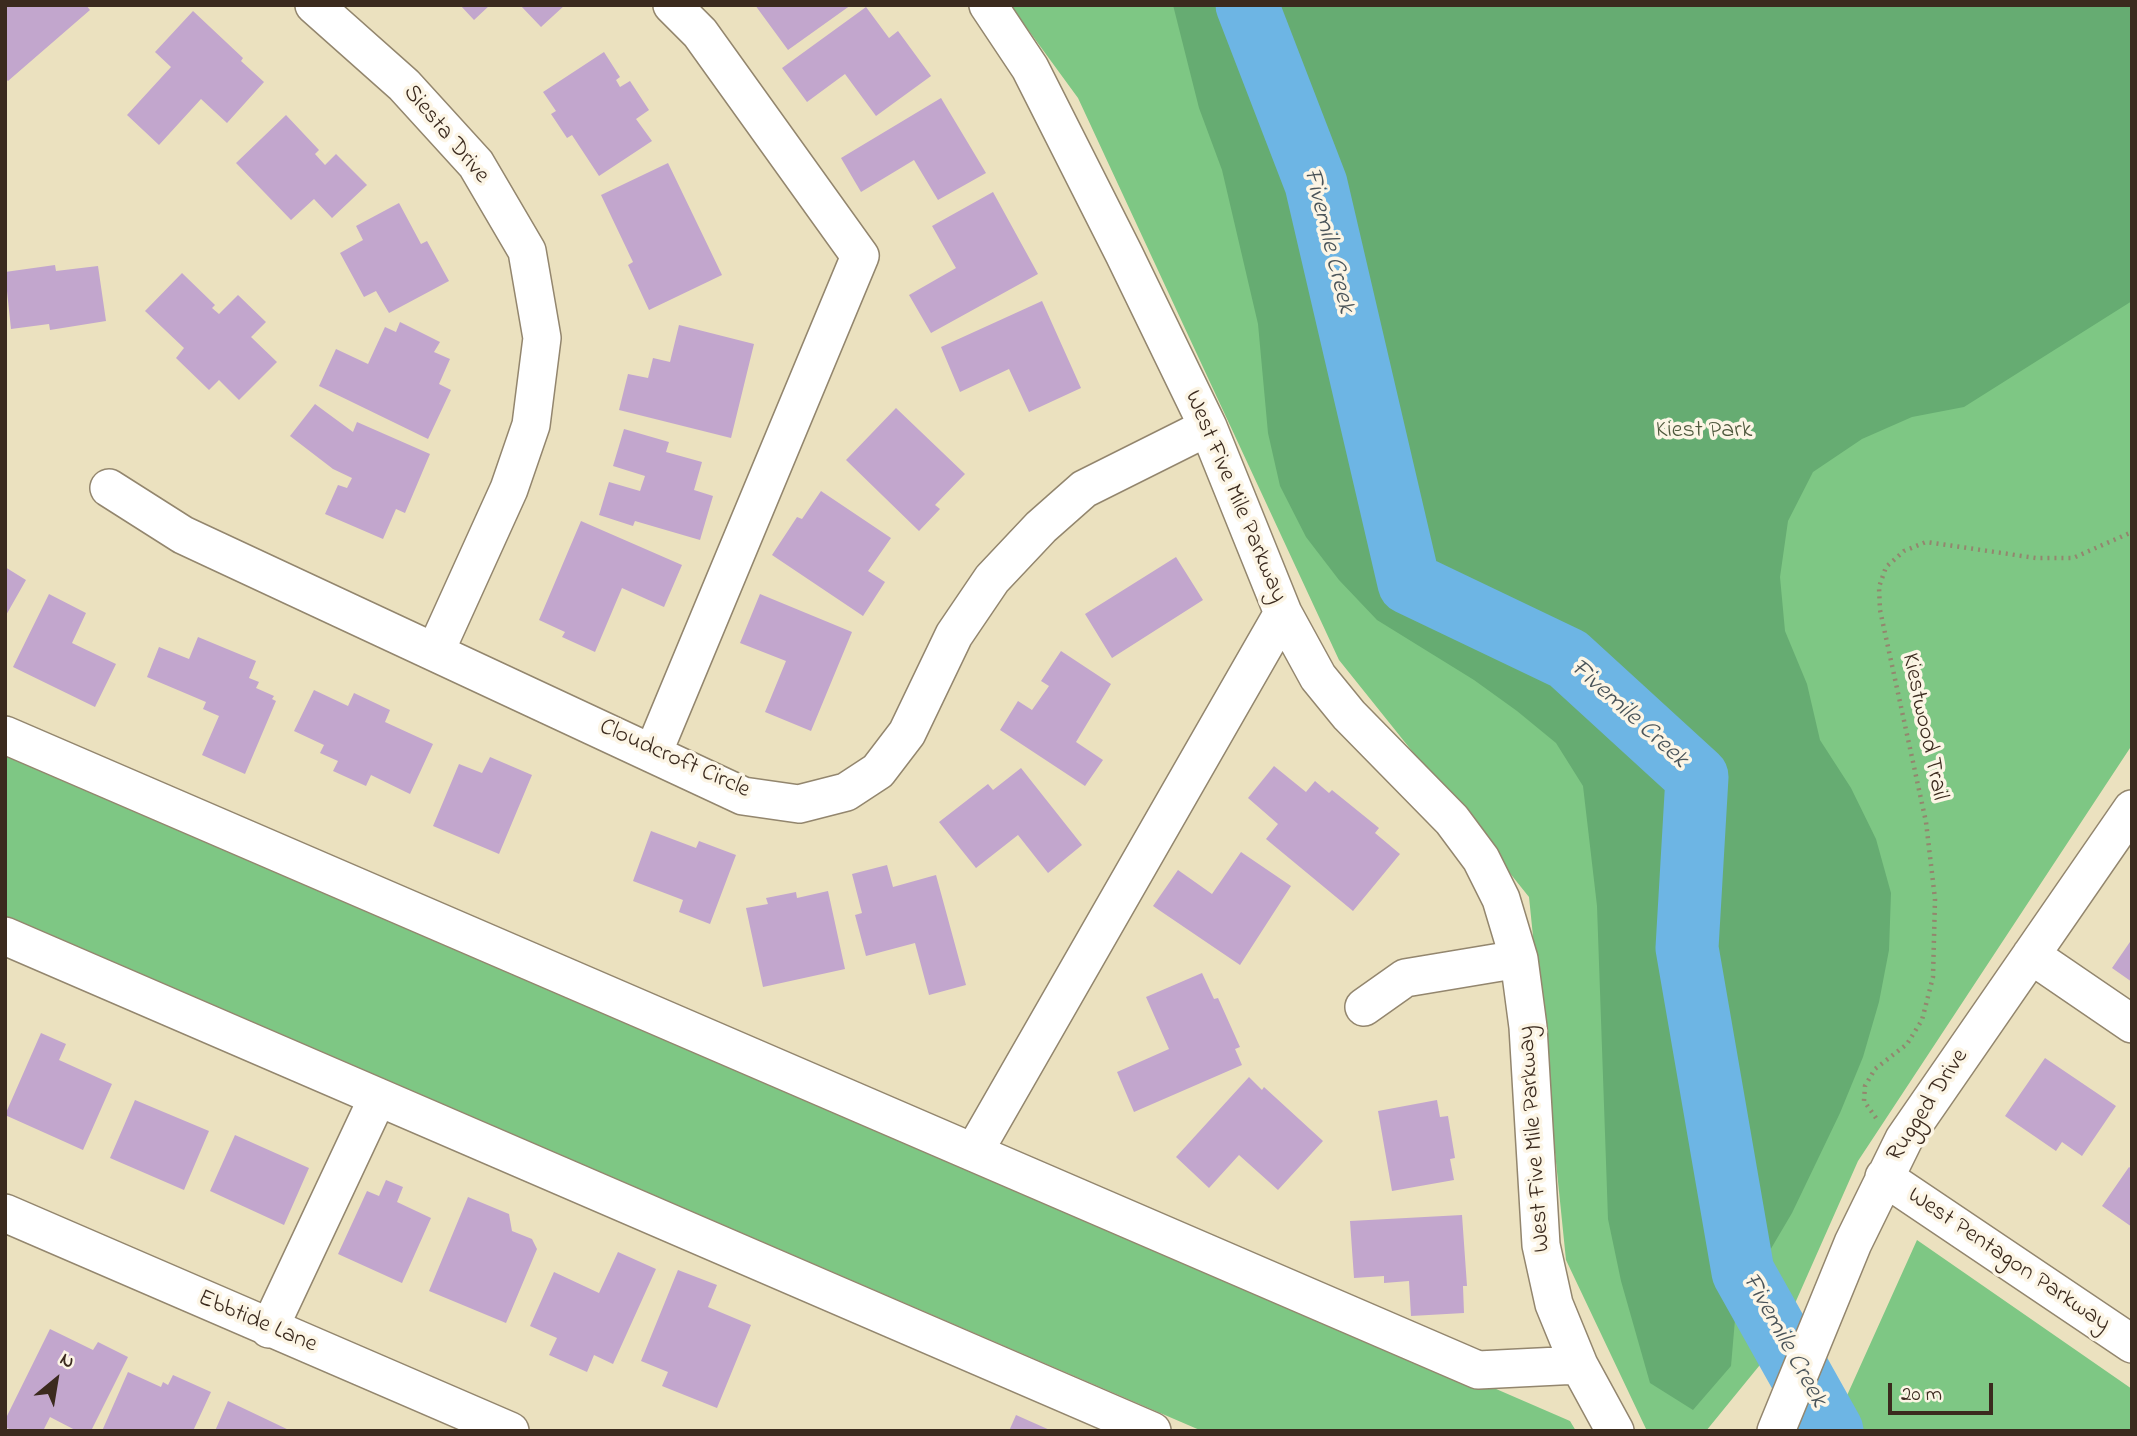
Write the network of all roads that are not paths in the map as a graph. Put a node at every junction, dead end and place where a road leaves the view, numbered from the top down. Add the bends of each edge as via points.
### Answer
1 (314, 5) edge
2 (672, 5) edge
3 (988, 5) edge
4 (1208, 427) junction
5 (109, 488) dead end
6 (1283, 613) junction
7 (436, 650) junction
8 (5, 735) edge
9 (653, 753) junction
10 (2132, 809) edge
11 (5, 936) edge
12 (2031, 955) junction
13 (1519, 959) junction
14 (1364, 1007) dead end
15 (2132, 1024) edge
16 (378, 1097) junction
17 (975, 1150) junction
18 (1884, 1177) junction
19 (5, 1213) edge
20 (269, 1329) junction
21 (2132, 1344) edge
22 (1579, 1365) junction
23 (510, 1431) edge
24 (1152, 1431) edge
25 (1615, 1431) edge
26 (1776, 1431) edge

1 - 7 street, Siesta Drive via 404,85 476,164 527,251 542,338 531,425 509,489
2 - 9 street via 700,33 860,256
3 - 4 street, West Five Mile Parkway via 1030,68
4 - 6 street, West Five Mile Parkway
4 - 9 street, Cloudcroft Circle via 1084,489 1041,527 992,579 954,635 906,733 878,771 846,792 799,804 744,796
5 - 7 street, Cloudcroft Circle via 183,535
6 - 13 street, West Five Mile Parkway via 1318,677 1349,715 1421,785 1481,859 1501,899
6 - 17 street
7 - 9 street, Cloudcroft Circle
8 - 17 street
10 - 12 street, Rugged Drive
11 - 16 street
12 - 15 street
12 - 18 street, Rugged Drive via 1904,1139
13 - 14 street via 1405,978
13 - 22 street, West Five Mile Parkway via 1528,1027 1541,1245 1555,1304
16 - 20 street
16 - 24 street
17 - 22 street via 1478,1370
18 - 21 street, West Pentagon Parkway
18 - 26 street, Rugged Drive
19 - 20 street, Ebbtide Lane
20 - 23 street, Ebbtide Lane
22 - 25 street, West Five Mile Parkway

